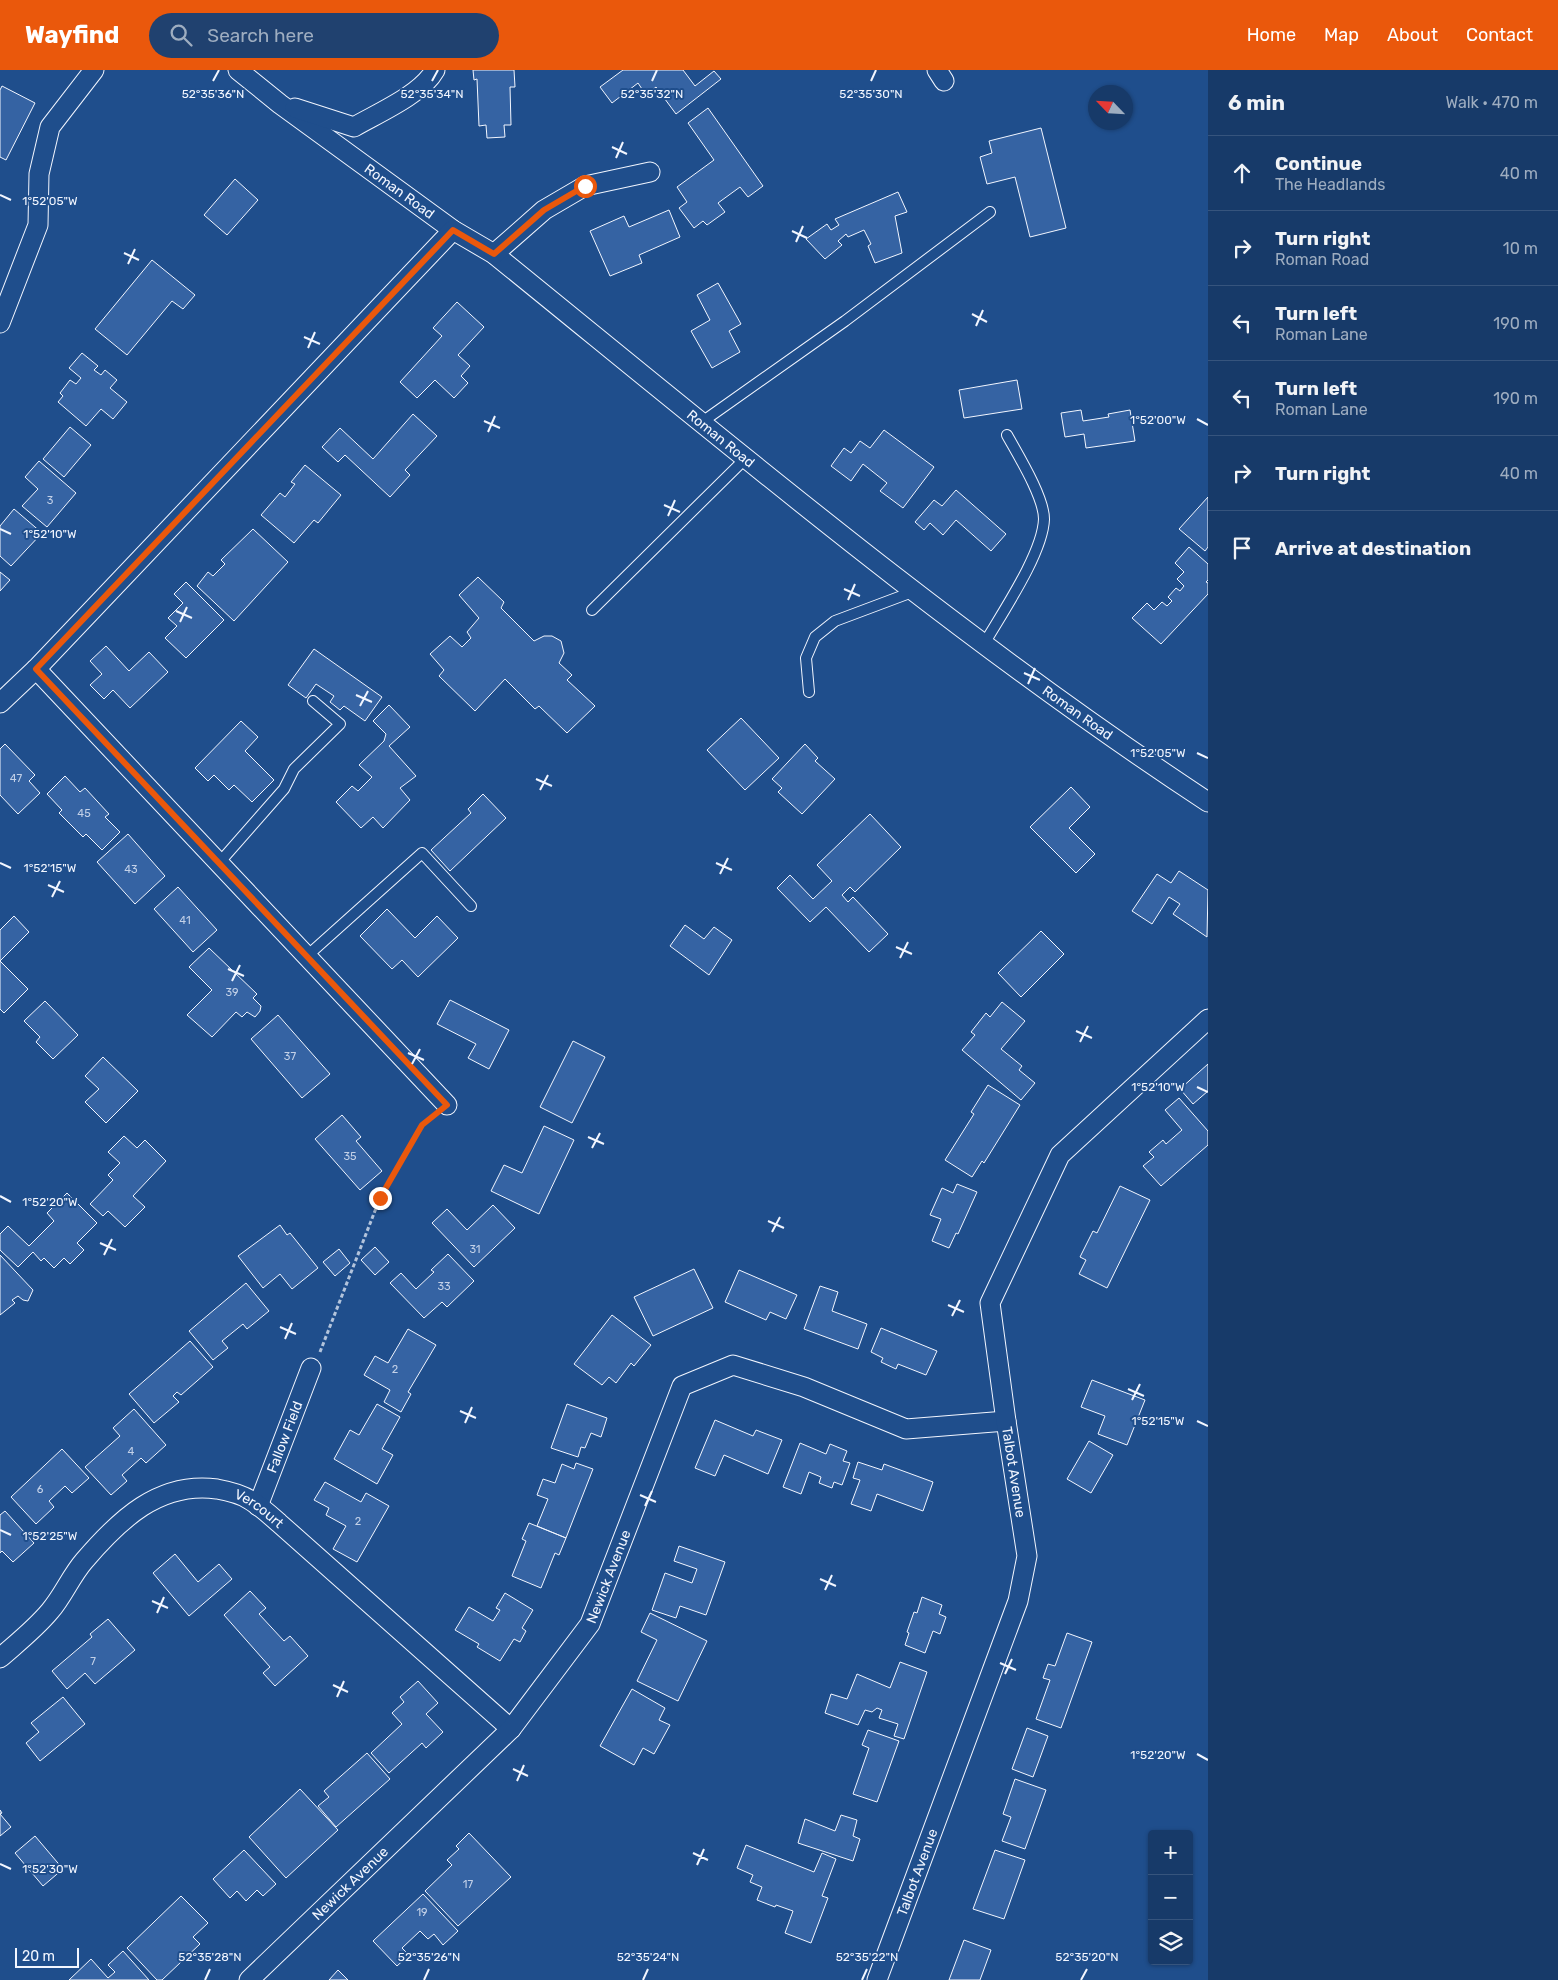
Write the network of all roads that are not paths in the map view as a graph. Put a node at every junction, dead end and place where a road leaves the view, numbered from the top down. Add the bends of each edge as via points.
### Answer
1 (94, 70) edge
2 (238, 70) edge
3 (435, 70) edge
4 (280, 104) junction
5 (650, 172) dead end
6 (990, 212) dead end
7 (453, 230) junction
8 (494, 254) junction
9 (0, 323) edge
10 (702, 422) junction
11 (1007, 434) dead end
12 (746, 458) junction
13 (916, 591) junction
14 (592, 610) dead end
15 (984, 644) junction
16 (36, 669) junction
17 (809, 692) dead end
18 (314, 701) dead end
19 (0, 703) edge
20 (1208, 802) edge
21 (219, 863) junction
22 (471, 906) dead end
23 (307, 956) junction
24 (1208, 1018) edge
25 (447, 1105) road end
26 (311, 1368) road end
27 (1006, 1420) junction
28 (258, 1506) junction
29 (0, 1658) edge
30 (511, 1729) junction
31 (249, 1980) edge
32 (877, 1980) edge

1 - 9 street via 50,127 39,174 38,225
2 - 4 street, Roman Road
3 - 4 street via 430,79 408,96 354,127
4 - 7 street, Roman Road
5 - 8 street via 585,186 544,210
6 - 10 lane via 845,321
7 - 8 street, Roman Road
7 - 16 street
8 - 10 street, Roman Road
10 - 12 street, Roman Road
11 - 15 lane via 1037,492 1044,518 1039,548
12 - 13 street, Roman Road
12 - 14 lane
13 - 15 street, Roman Road
13 - 17 lane via 835,621 815,637 806,658
15 - 20 street, Roman Road
16 - 19 street
16 - 21 street
18 - 21 lane via 340,724 294,769 284,789
21 - 23 street
22 - 23 lane via 422,853
23 - 25 street
24 - 27 street, Talbot Avenue via 1060,1155 990,1303
26 - 28 street, Fallow Field
27 - 30 street, Newick Avenue via 906,1429 804,1387 733,1365 682,1386 590,1624
27 - 32 street, Talbot Avenue via 1027,1556 1018,1601
28 - 29 street, Vercourt via 249,1499 226,1491 201,1487 169,1493 148,1502 124,1520 83,1562 50,1610
28 - 30 street, Vercourt
30 - 31 street, Newick Avenue

